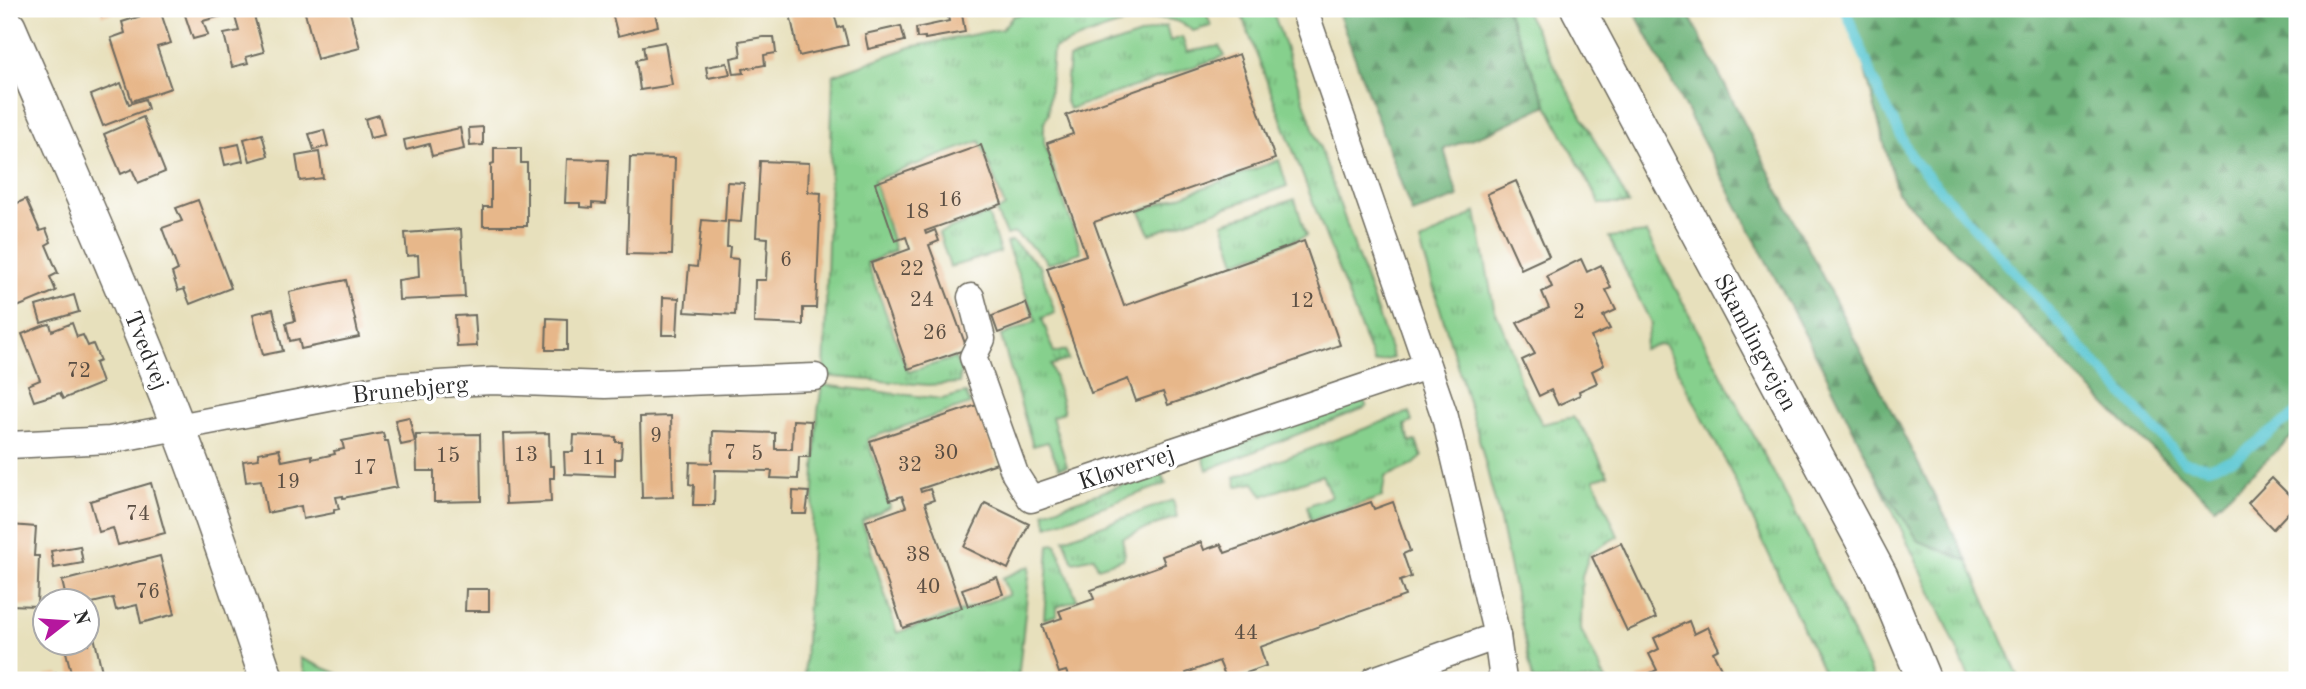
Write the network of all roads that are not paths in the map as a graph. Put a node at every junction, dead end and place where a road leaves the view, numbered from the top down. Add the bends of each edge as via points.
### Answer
1 (1304, 9) edge
2 (1578, 9) edge
3 (9, 27) edge
4 (971, 296) dead end
5 (1427, 366) junction
6 (815, 377) dead end
7 (178, 426) junction
8 (9, 445) edge
9 (1497, 636) junction
10 (1380, 679) edge
11 (267, 680) edge
12 (1503, 680) edge
13 (1924, 680) edge

1 - 5 street
2 - 13 street, Skamlingvejen via 1881,576
3 - 7 street, Tvedvej
4 - 5 street, Kløvervej via 982,339 973,357 1015,474 1031,499
5 - 9 street via 1445,417
6 - 7 street, Brunebjerg via 605,384 492,381 386,387
7 - 8 street, Brunebjerg via 110,440
7 - 11 street, Tvedvej
9 - 10 street
9 - 12 street

